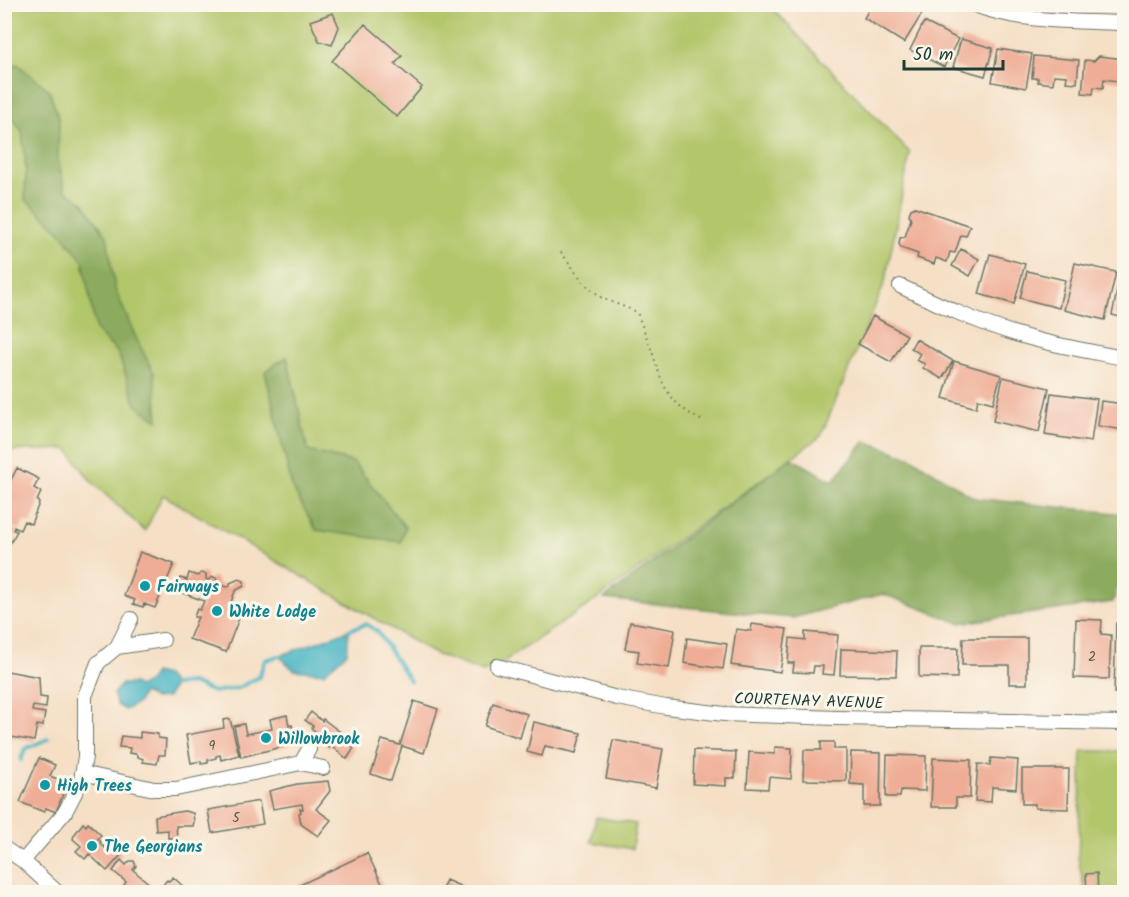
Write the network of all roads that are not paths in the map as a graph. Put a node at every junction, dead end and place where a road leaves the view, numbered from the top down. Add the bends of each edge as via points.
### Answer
1 (972, 4) edge
2 (1125, 23) edge
3 (900, 286) dead end
4 (1125, 358) edge
5 (131, 620) dead end
6 (163, 640) dead end
7 (117, 647) junction
8 (497, 666) dead end
9 (1125, 723) edge
10 (309, 748) dead end
11 (301, 763) junction
12 (323, 768) dead end
13 (82, 773) junction
14 (4, 848) edge
15 (23, 861) junction
16 (57, 892) edge

1 - 2 street via 1024,18
3 - 4 street via 1016,334
5 - 7 street
6 - 7 street
7 - 13 street via 98,663 85,696
8 - 9 street, COURTENAY AVENUE via 617,698 723,714
10 - 11 street
11 - 12 street
11 - 13 street via 176,789 154,789
13 - 15 street via 65,812
14 - 15 street
15 - 16 street

